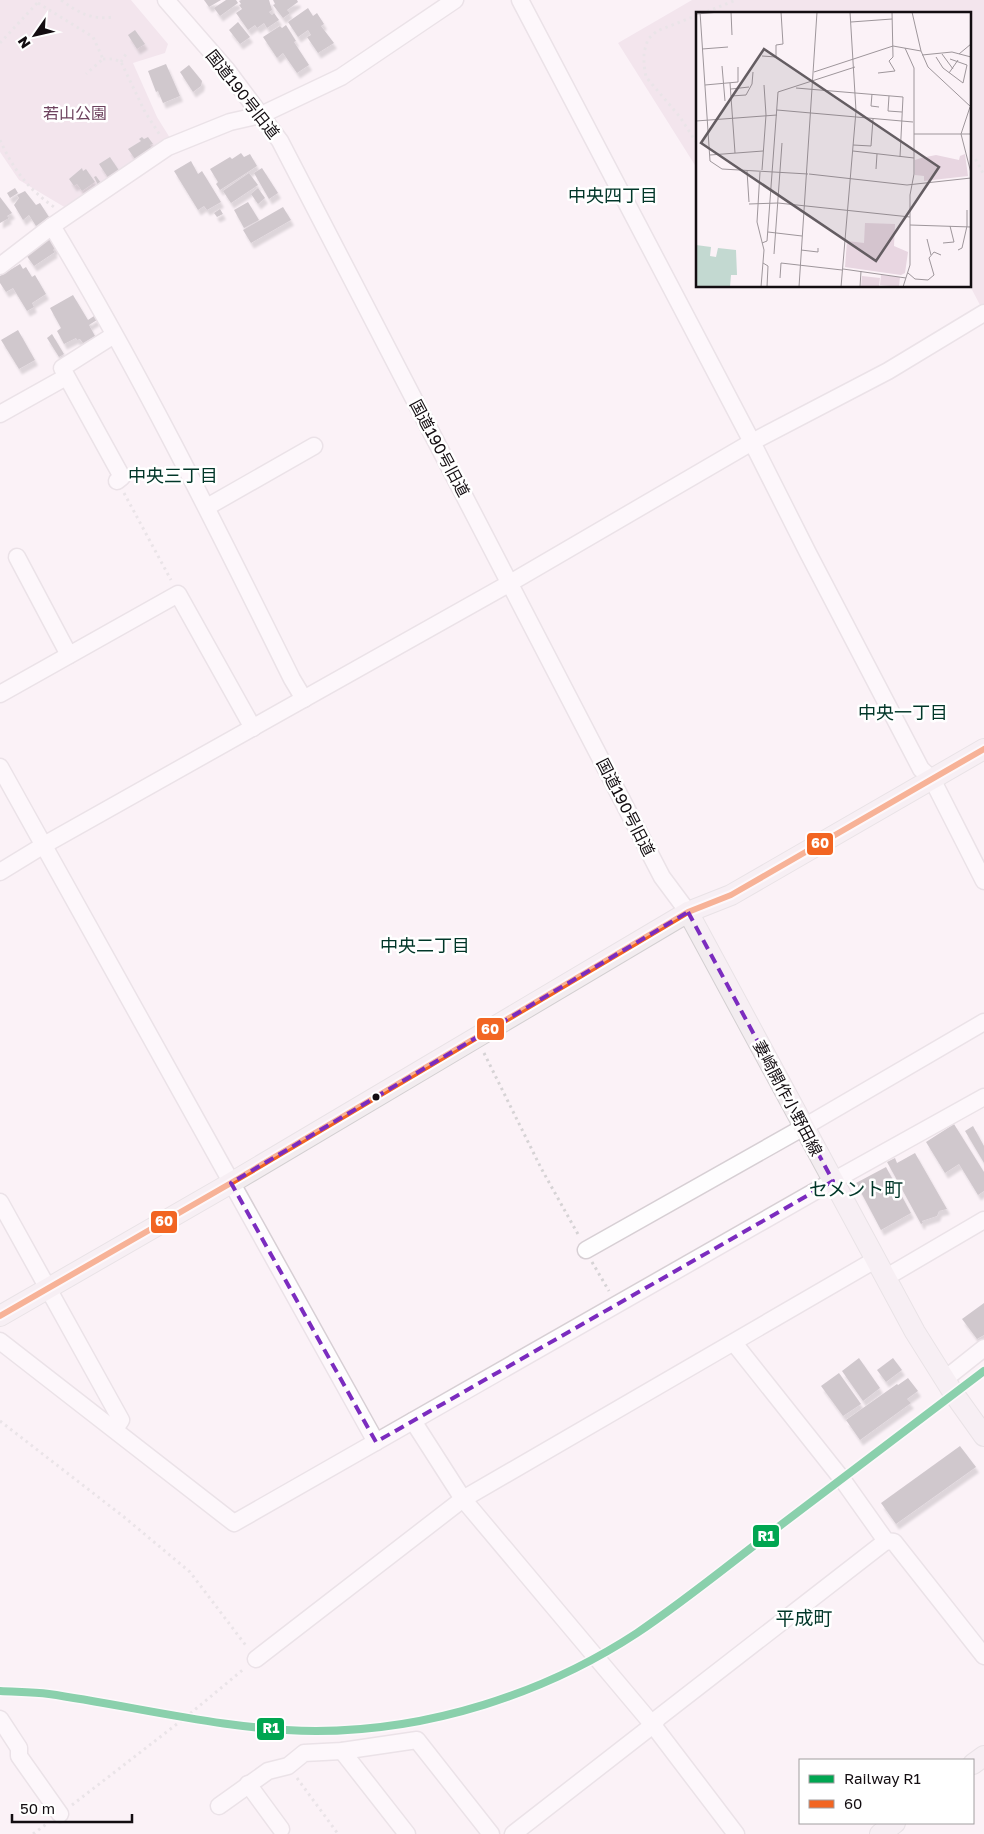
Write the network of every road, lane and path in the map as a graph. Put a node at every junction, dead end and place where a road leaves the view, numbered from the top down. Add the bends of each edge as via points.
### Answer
1 (61, 0) edge
2 (166, 0) edge
3 (455, 0) edge
4 (520, 0) edge
5 (736, 0) edge
6 (39, 1) edge
7 (704, 12) edge
8 (696, 15) edge
9 (113, 17) dead end
10 (0, 43) edge
11 (126, 54) dead end
12 (103, 59) junction
13 (122, 62) junction
14 (86, 74) dead end
15 (261, 115) junction
16 (0, 140) edge
17 (696, 142) edge
18 (168, 147) junction
19 (972, 157) edge
20 (984, 174) edge
21 (67, 215) junction
22 (52, 226) junction
23 (0, 266) edge
24 (984, 313) edge
25 (114, 335) junction
26 (66, 377) junction
27 (0, 414) edge
28 (752, 442) junction
29 (314, 446) dead end
30 (117, 481) joint
31 (207, 507) junction
32 (17, 557) dead end
33 (510, 583) junction
34 (178, 594) junction
35 (69, 655) junction
36 (0, 694) edge
37 (304, 699) junction
38 (253, 728) junction
39 (984, 749) edge
40 (0, 767) edge
41 (932, 779) junction
42 (44, 845) junction
43 (0, 872) edge
44 (984, 881) edge
45 (688, 912) junction
46 (984, 1022) edge
47 (476, 1037) junction
48 (984, 1097) edge
49 (804, 1127) junction
50 (833, 1181) junction
51 (230, 1183) junction
52 (0, 1202) edge
53 (984, 1220) edge
54 (586, 1250) junction
55 (875, 1260) junction
56 (885, 1278) junction
57 (48, 1288) junction
58 (617, 1305) junction
59 (0, 1316) edge
60 (0, 1341) edge
61 (734, 1343) junction
62 (984, 1348) edge
63 (945, 1379) junction
64 (0, 1421) edge
65 (413, 1422) junction
66 (115, 1429) junction
67 (984, 1436) edge
68 (376, 1442) junction
69 (463, 1499) junction
70 (886, 1541) junction
71 (984, 1656) edge
72 (256, 1658) junction
73 (0, 1720) edge
74 (653, 1725) junction
75 (342, 1751) junction
76 (288, 1766) junction
77 (248, 1784) junction
78 (219, 1806) dead end
79 (60, 1814) junction
80 (894, 1824) edge
81 (281, 1829) dead end
82 (33, 1834) edge
83 (338, 1834) edge
84 (407, 1834) edge
85 (491, 1834) edge
86 (513, 1834) edge
87 (736, 1834) edge
88 (880, 1834) edge

1 - 9 path via 84,15 100,19
2 - 15 street, 国道190号旧道
3 - 15 street via 341,77
4 - 28 street
5 - 7 path
6 - 10 path
6 - 12 path via 93,37
8 - 17 path via 656,31 648,39 644,65 646,76
11 - 13 path
12 - 13 path
12 - 14 path
13 - 18 path via 145,112
15 - 18 street via 230,122
15 - 33 street, 国道190号旧道 via 280,141
16 - 21 path via 25,183
18 - 21 street
19 - 20 path
21 - 22 street
22 - 23 street
22 - 25 street
24 - 28 street via 888,370
25 - 26 street via 62,368
25 - 31 street
26 - 27 street
26 - 30 street via 122,477
28 - 33 street
28 - 41 street via 921,769
29 - 31 street
30 - 34 path
31 - 37 street
32 - 35 street
33 - 37 street
33 - 45 street, 国道190号旧道 via 662,877
34 - 35 street
34 - 38 street
35 - 36 street
37 - 38 street
38 - 42 street
39 - 41 main road
40 - 42 street
41 - 44 street
41 - 45 main road via 731,895
42 - 43 street
42 - 51 street
45 - 47 main road
45 - 49 main road, 妻崎開作小野田線
46 - 49 street
47 - 51 main road
47 - 54 path
48 - 50 street
49 - 50 main road, 妻崎開作小野田線
49 - 54 street
50 - 55 main road, 妻崎開作小野田線
50 - 58 street
51 - 57 main road
51 - 68 street
52 - 57 street
53 - 56 street
54 - 58 path
55 - 56 main road, 妻崎開作小野田線
55 - 61 street
56 - 63 main road, 妻崎開作小野田線
57 - 59 main road
57 - 66 street via 121,1420
58 - 65 street
60 - 66 street
61 - 69 street
61 - 70 street via 842,1479
62 - 63 street
63 - 67 main road, 妻崎開作小野田線
64 - 72 path via 190,1572
65 - 68 street
65 - 69 street
66 - 68 street via 234,1523
69 - 72 street
69 - 74 street
70 - 71 street via 894,1542
70 - 74 street
72 - 79 path via 186,1717
73 - 79 street via 19,1748 19,1756
74 - 86 street
74 - 87 street
75 - 76 street via 304,1753
75 - 84 street
75 - 85 street via 417,1740
76 - 77 street via 268,1770
76 - 83 path
77 - 78 street
77 - 81 street
79 - 82 path
80 - 88 main road

